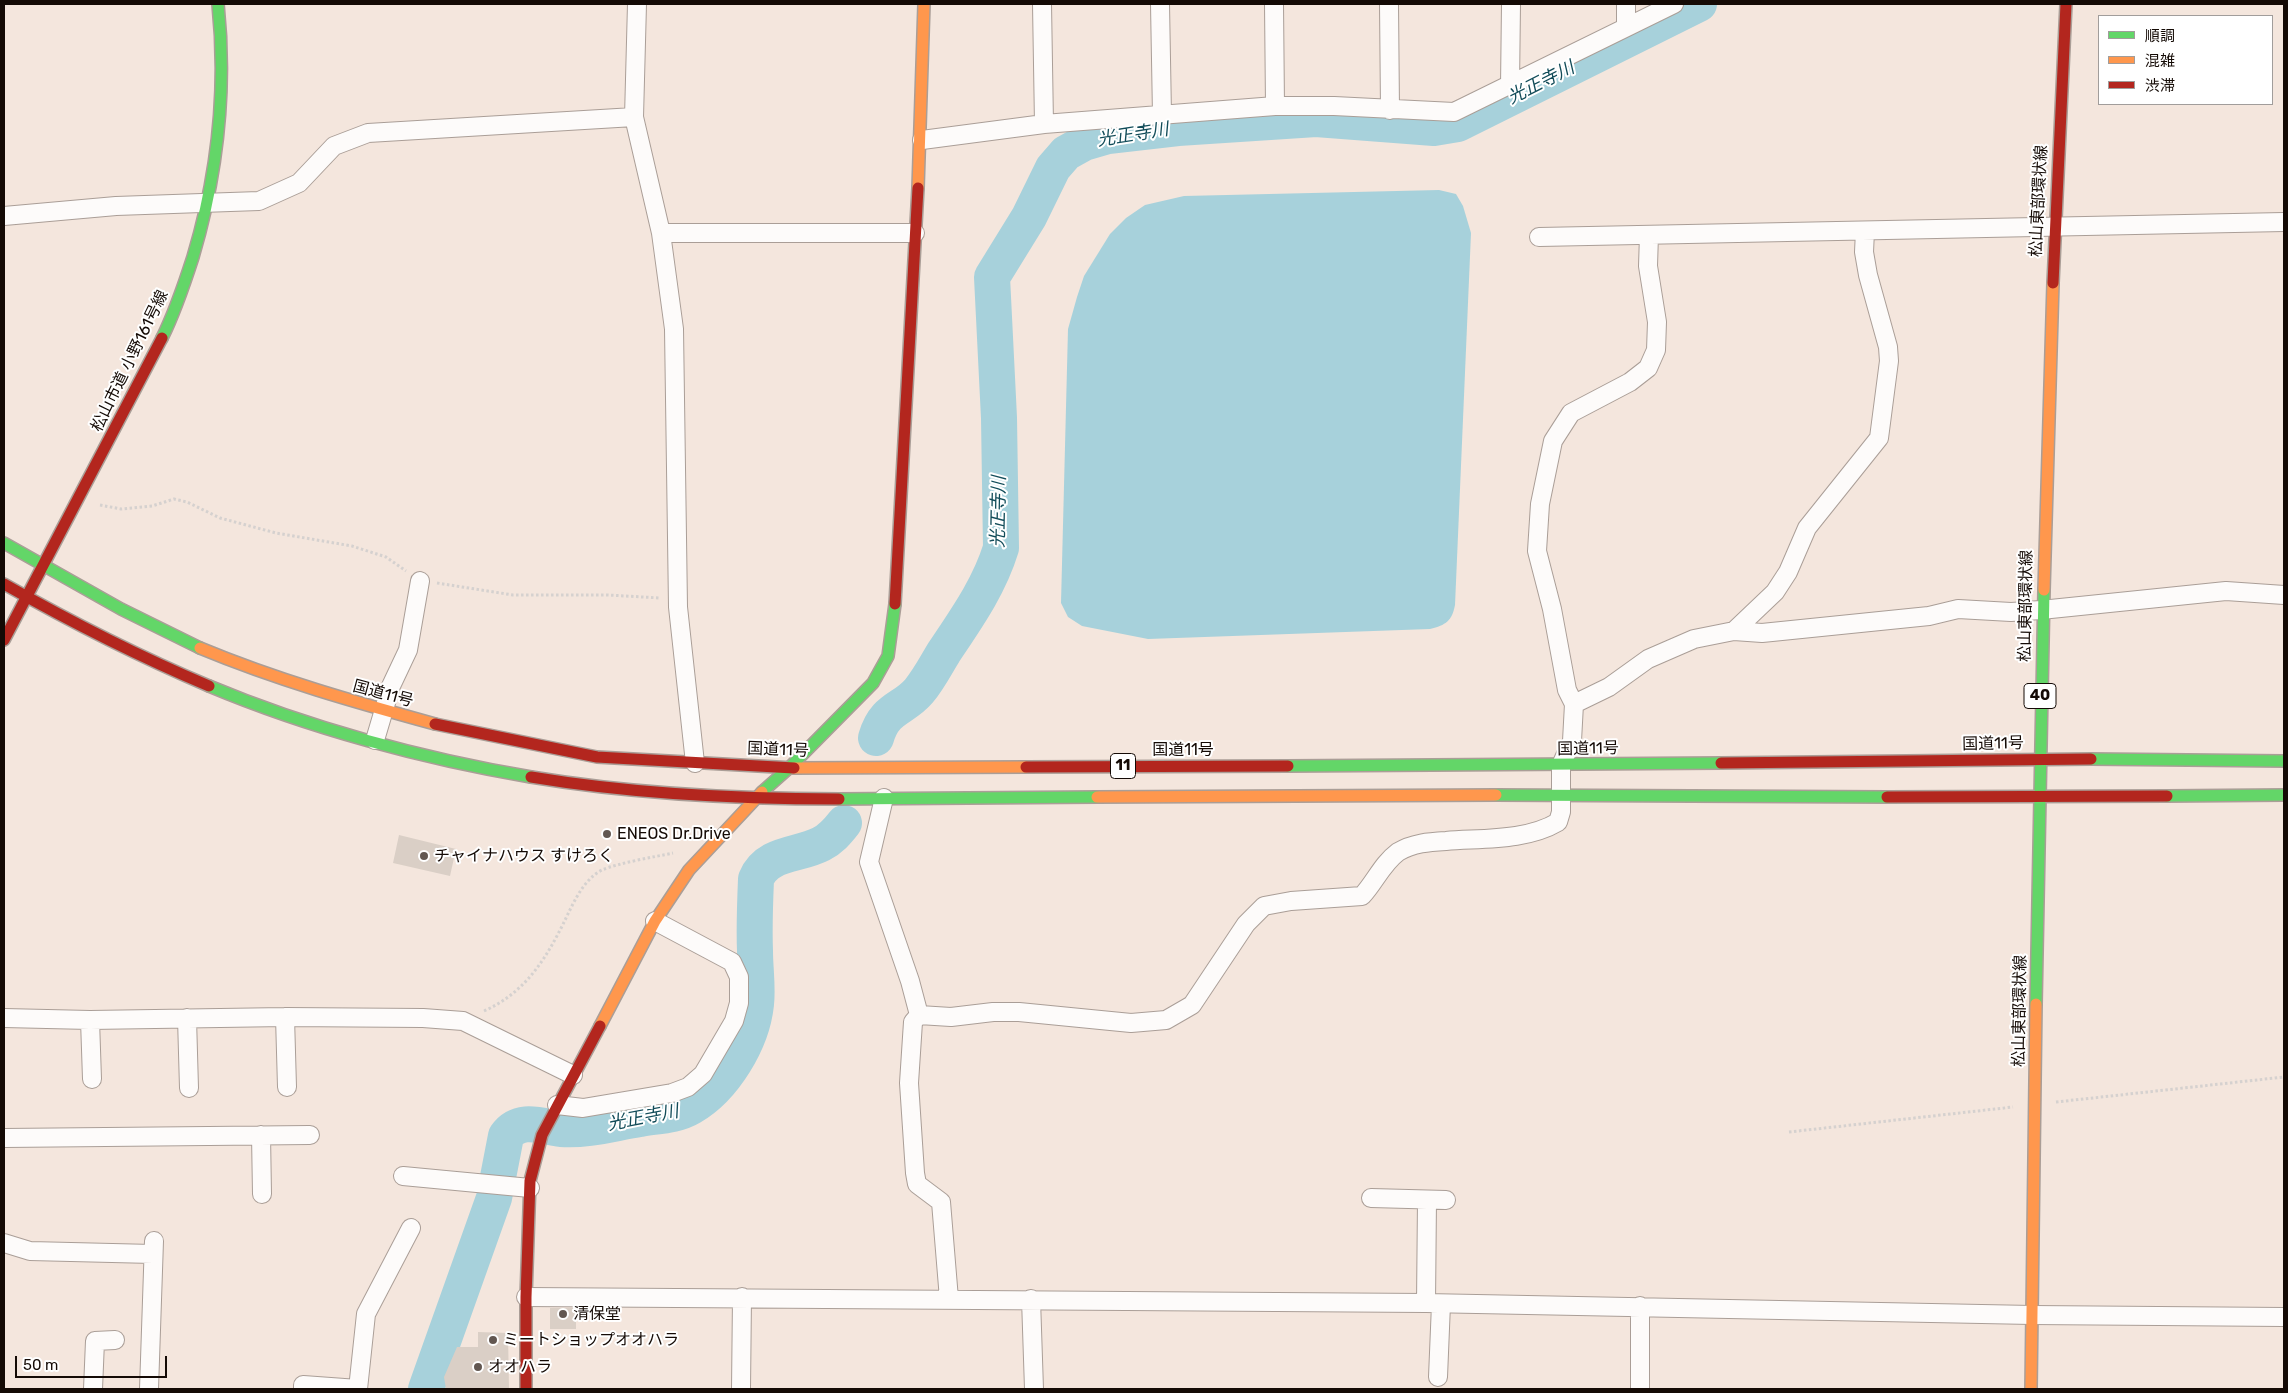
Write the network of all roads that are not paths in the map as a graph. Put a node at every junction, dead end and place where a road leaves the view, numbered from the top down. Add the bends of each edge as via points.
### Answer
1 (218, 4) edge
2 (637, 4) edge
3 (924, 4) edge
4 (1042, 4) edge
5 (1160, 4) edge
6 (1274, 4) edge
7 (1389, 4) edge
8 (1511, 4) edge
9 (1626, 4) edge
10 (1674, 4) edge
11 (2066, 4) edge
12 (1626, 25) junction
13 (1510, 86) junction
14 (1275, 106) junction
15 (1390, 110) junction
16 (1162, 115) junction
17 (634, 117) junction
18 (1044, 124) junction
19 (922, 140) junction
20 (208, 204) junction
21 (4, 216) edge
22 (2284, 222) edge
23 (2054, 227) junction
24 (1864, 231) junction
25 (661, 233) junction
26 (915, 233) junction
27 (1649, 235) junction
28 (1540, 237) dead end
29 (4, 543) edge
30 (43, 567) junction
31 (420, 580) road end
32 (4, 584) edge
33 (2284, 595) edge
34 (26, 598) junction
35 (2041, 610) junction
36 (1734, 631) junction
37 (4, 640) edge
38 (1574, 704) junction
39 (382, 711) junction
40 (374, 740) junction
41 (2038, 759) junction
42 (2284, 760) edge
43 (695, 763) junction
44 (1561, 765) junction
45 (789, 768) junction
46 (1560, 795) junction
47 (2284, 795) edge
48 (884, 798) junction
49 (2039, 798) junction
50 (754, 799) junction
51 (655, 922) junction
52 (919, 1015) junction
53 (285, 1017) junction
54 (4, 1018) edge
55 (187, 1018) junction
56 (90, 1020) junction
57 (573, 1075) junction
58 (92, 1079) dead end
59 (287, 1087) dead end
60 (190, 1088) dead end
61 (554, 1111) junction
62 (310, 1135) dead end
63 (261, 1136) junction
64 (4, 1138) edge
65 (403, 1176) dead end
66 (530, 1188) junction
67 (262, 1194) dead end
68 (1371, 1198) dead end
69 (1427, 1200) junction
70 (1446, 1200) dead end
71 (411, 1228) dead end
72 (4, 1243) edge
73 (526, 1297) junction
74 (742, 1297) junction
75 (949, 1299) junction
76 (1031, 1299) junction
77 (1434, 1304) junction
78 (1640, 1306) junction
79 (2032, 1315) junction
80 (2284, 1317) edge
81 (115, 1340) dead end
82 (1438, 1377) dead end
83 (93, 1389) edge
84 (149, 1389) edge
85 (303, 1389) edge
86 (526, 1389) edge
87 (741, 1389) edge
88 (1034, 1389) edge
89 (1640, 1389) edge
90 (2031, 1389) edge

1 - 20 main road, 松山市道 小野161号線 via 222,68 219,135
2 - 17 street
3 - 19 main road
4 - 18 street
5 - 16 street
6 - 14 street
7 - 15 street
8 - 13 street
9 - 12 street
10 - 12 street
11 - 23 main road, 松山東部環状線 / 40
12 - 13 street
13 - 15 street via 1454,112
14 - 15 street
14 - 16 street
16 - 18 street
17 - 20 street via 368,133 334,146 299,183 259,201
17 - 25 street
18 - 19 street
19 - 26 main road
20 - 21 street via 116,206
20 - 30 main road, 松山市道 小野161号線 via 173,317
22 - 23 street
23 - 24 street
23 - 35 main road, 松山東部環状線 / 40
24 - 27 street
24 - 36 street via 1868,275 1888,347 1879,438 1807,528 1788,572 1775,592
25 - 26 street
25 - 43 street via 674,329 678,607
26 - 45 main road via 895,613 888,656 873,683
27 - 28 street
27 - 38 street via 1648,266 1657,322 1656,350 1648,368 1630,382 1571,413 1553,441 1540,504 1537,552 1568,690
29 - 30 main road, 国道11号 / 11
30 - 34 main road, 松山市道 小野161号線
30 - 39 main road, 国道11号 / 11 via 176,638 245,667
31 - 39 street via 408,650
32 - 34 main road, 11
33 - 35 street via 2226,591
34 - 37 main road, 松山市道 小野161号線
34 - 40 main road, 11 via 104,640 175,671 306,720
35 - 36 street via 1958,609 1928,616 1762,633
35 - 41 main road, 松山東部環状線 / 40
36 - 38 street via 1694,639 1648,659 1609,687
38 - 44 street via 1572,741
39 - 40 street
39 - 43 main road, 国道11号 / 11 via 453,729 597,757
40 - 50 main road, 11 via 445,759 593,787
41 - 42 main road, 国道11号 / 11
41 - 44 main road, 国道11号 / 11
41 - 49 main road, 松山東部環状線 / 40
43 - 45 main road, 国道11号 / 11
44 - 45 main road, 国道11号 / 11
44 - 46 street
45 - 50 main road
46 - 48 main road, 11
46 - 49 main road, 11
46 - 52 street via 1558,822 1547,828 1523,834 1418,844 1387,862 1362,896 1264,906 1246,924 1192,1005 1166,1020 1131,1022 1019,1012 951,1017
47 - 49 main road, 11
48 - 50 main road, 11
48 - 52 street via 869,862
49 - 79 main road, 松山東部環状線 / 40
50 - 51 main road via 689,870
51 - 57 main road
51 - 61 street via 732,962 739,977 739,1003 734,1021 703,1074 688,1087 672,1093
52 - 75 street via 913,1022 909,1084 914,1173 917,1184 941,1202
53 - 55 street
53 - 57 street via 463,1021
53 - 59 street
54 - 56 street
55 - 56 street
55 - 60 street
56 - 58 street
57 - 61 main road
61 - 66 main road via 536,1152
62 - 63 street
63 - 64 street
63 - 67 street
65 - 66 street
66 - 73 main road
68 - 69 street
69 - 70 street
69 - 77 street
71 - 85 street via 366,1314 358,1389 303,1385
72 - 84 street via 30,1251 153,1247
73 - 74 street
73 - 86 main road
74 - 75 street
74 - 87 street
75 - 76 street
76 - 77 street
76 - 88 street
77 - 78 street
77 - 82 street
78 - 79 street
78 - 89 street
79 - 80 street
79 - 90 main road, 松山東部環状線 / 40
81 - 83 street via 95,1341

